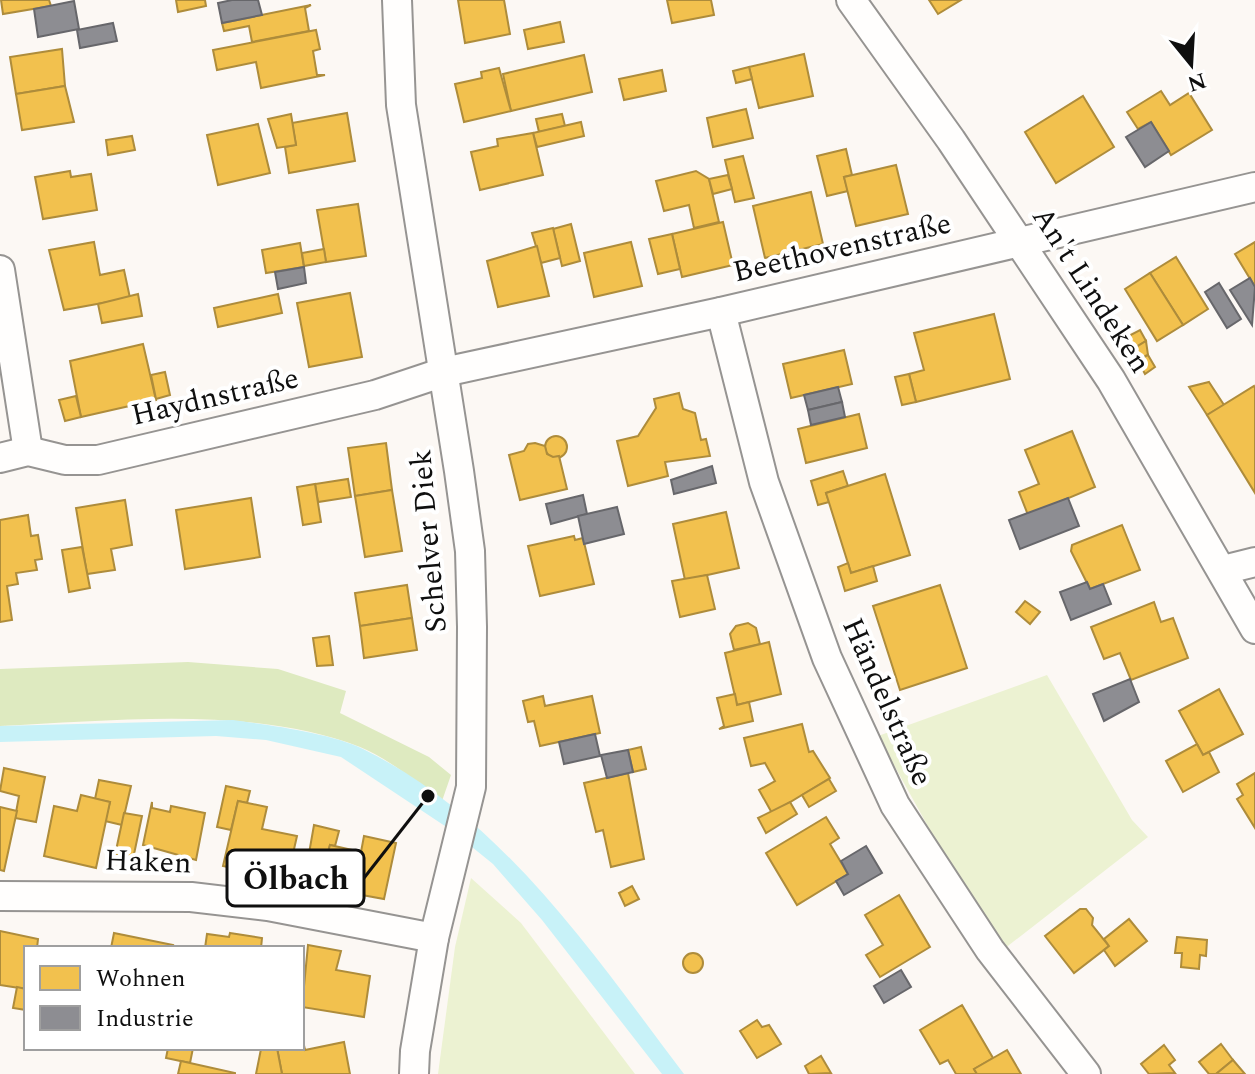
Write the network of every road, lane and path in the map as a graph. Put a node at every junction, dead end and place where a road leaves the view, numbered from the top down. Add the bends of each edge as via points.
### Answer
1 (397, 0) edge
2 (851, 0) edge
3 (1255, 187) edge
4 (1020, 242) junction
5 (0, 270) edge
6 (721, 312) junction
7 (444, 372) junction
8 (28, 451) junction
9 (0, 458) edge
10 (1255, 562) edge
11 (1223, 570) junction
12 (1255, 629) edge
13 (0, 896) edge
14 (434, 938) junction
15 (414, 1074) edge
16 (1086, 1074) edge

1 - 7 street, Schelver Diek via 401,105
2 - 4 street, An't Lindeken
3 - 4 street, Beethovenstraße
4 - 6 street, Beethovenstraße
4 - 11 street, An't Lindeken via 1111,380
5 - 8 street
6 - 7 street, Beethovenstraße
6 - 16 street, Händelstraße via 764,482 827,658 895,805 990,950
7 - 8 street, Haydnstraße via 375,395 98,460 65,460
7 - 14 street, Schelver Diek via 470,551 471,743 467,804
8 - 9 street, Haydnstraße
10 - 11 street
11 - 12 street, An't Lindeken
13 - 14 street, Haken via 191,897
14 - 15 street, Schelver Diek

